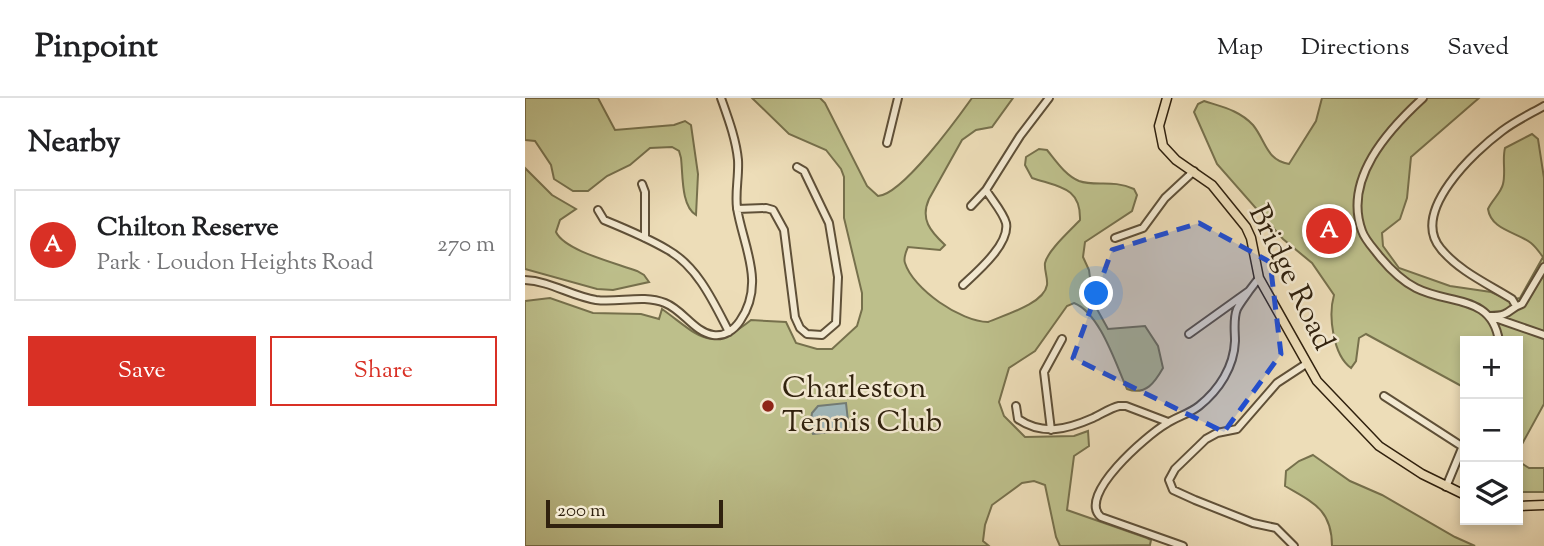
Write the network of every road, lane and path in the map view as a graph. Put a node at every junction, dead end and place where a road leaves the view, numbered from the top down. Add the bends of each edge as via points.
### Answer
1 (722, 98) edge
2 (898, 98) edge
3 (1049, 98) edge
4 (1167, 98) edge
5 (1423, 98) edge
6 (1544, 106) edge
7 (887, 143) dead end
8 (797, 167) dead end
9 (1194, 171) junction
10 (642, 184) dead end
11 (986, 190) junction
12 (971, 206) dead end
13 (737, 209) junction
14 (598, 210) dead end
15 (645, 238) junction
16 (1115, 238) dead end
17 (1544, 267) edge
18 (1259, 278) junction
19 (525, 280) edge
20 (963, 285) dead end
21 (1249, 291) junction
22 (1516, 306) junction
23 (1490, 316) junction
24 (729, 332) junction
25 (1189, 334) dead end
26 (1544, 335) edge
27 (1497, 336) edge
28 (1062, 339) dead end
29 (1306, 364) junction
30 (1384, 396) dead end
31 (1016, 406) dead end
32 (1168, 422) junction
33 (1051, 430) junction
34 (1460, 442) edge
35 (1460, 454) edge
36 (1446, 487) junction
37 (1460, 493) edge
38 (1544, 505) edge
39 (1523, 506) edge
40 (1183, 546) edge
41 (1294, 546) edge

1 - 13 street via 737,157
2 - 7 street
3 - 11 street
4 - 9 main road, Bridge Road via 1159,126 1163,146
5 - 23 street via 1391,130 1370,160 1357,209 1362,233 1404,281 1427,293 1475,306
6 - 22 street via 1504,129 1457,174 1444,191 1433,220 1439,248
8 - 13 street via 804,171 829,223 838,277 838,316 829,331 815,335 800,328 792,307 784,230 773,210
9 - 16 street via 1165,198 1143,228
9 - 18 main road, Bridge Road via 1212,185 1246,227
10 - 15 street
11 - 12 street
11 - 20 street via 1005,219 1006,232 990,261
13 - 24 street via 750,251 751,291 743,316
14 - 15 street via 604,220
15 - 24 street via 688,266 713,299
17 - 22 street via 1522,304
18 - 21 street
18 - 29 main road, Bridge Road
19 - 24 street via 600,300 663,302 711,335
21 - 25 street
21 - 32 street via 1236,310 1229,369 1197,408
22 - 23 street via 1502,316
23 - 26 street
23 - 27 street
28 - 33 street via 1044,372
29 - 36 main road, Bridge Road via 1379,446
29 - 41 street via 1277,383 1237,429 1206,439 1175,468 1169,480 1173,490 1195,500 1276,528
30 - 34 street
31 - 33 street via 1018,419
32 - 33 street via 1119,406
32 - 40 street via 1139,444 1103,484 1094,507 1111,522
35 - 36 street
36 - 37 main road, Bridge Road
38 - 39 main road

